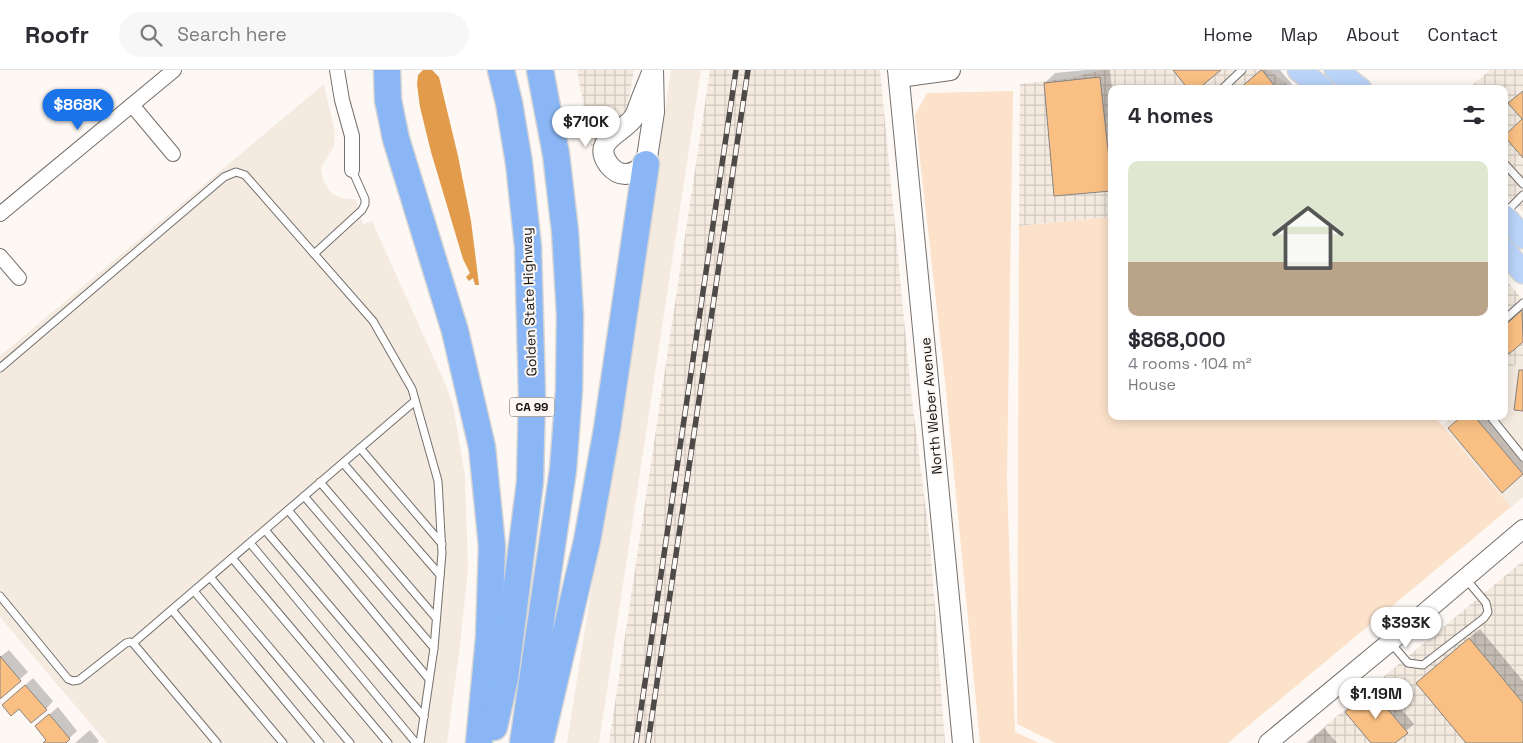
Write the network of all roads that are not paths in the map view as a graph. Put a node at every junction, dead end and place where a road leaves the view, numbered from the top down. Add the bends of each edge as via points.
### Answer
1 (174, 70) edge
2 (337, 70) edge
3 (387, 70) edge
4 (501, 70) edge
5 (540, 70) edge
6 (950, 70) edge
7 (1242, 70) edge
8 (1299, 70) edge
9 (1336, 70) edge
10 (899, 73) edge
11 (1226, 85) edge
12 (1318, 85) edge
13 (1355, 85) edge
14 (132, 105) junction
15 (173, 154) dead end
16 (646, 164) dead end
17 (1508, 167) edge
18 (352, 170) joint
19 (1523, 184) edge
20 (1523, 195) edge
21 (1508, 211) edge
22 (0, 214) edge
23 (1508, 220) edge
24 (1523, 237) edge
25 (314, 254) junction
26 (1508, 255) edge
27 (0, 256) edge
28 (1523, 272) edge
29 (19, 278) dead end
30 (1523, 302) edge
31 (1508, 316) edge
32 (0, 368) edge
33 (415, 401) junction
34 (1493, 420) edge
35 (360, 448) junction
36 (1523, 457) edge
37 (343, 463) junction
38 (320, 482) junction
39 (304, 496) junction
40 (288, 510) junction
41 (1523, 529) edge
42 (265, 530) junction
43 (250, 543) junction
44 (442, 544) junction
45 (232, 558) junction
46 (440, 575) junction
47 (210, 577) junction
48 (1465, 578) junction
49 (194, 591) junction
50 (0, 596) edge
51 (172, 610) junction
52 (436, 618) junction
53 (1390, 642) junction
54 (133, 643) junction
55 (434, 648) junction
56 (429, 679) junction
57 (424, 717) junction
58 (217, 743) edge
59 (284, 743) edge
60 (320, 743) edge
61 (350, 743) edge
62 (388, 743) edge
63 (416, 743) edge
64 (420, 743) edge
65 (479, 743) edge
66 (491, 743) edge
67 (523, 743) edge
68 (540, 743) edge
69 (963, 743) edge
70 (1268, 743) edge

1 - 14 street
2 - 18 street via 352,136
3 - 65 highway via 388,100 396,139 455,331 482,447 492,546 489,637
4 - 66 highway, Golden State Highway / CA 99 via 519,163 526,228 532,395 530,482 524,538 505,678
5 - 67 highway, CA 99 via 566,232 569,390 563,470
6 - 10 main road
7 - 11 lane
8 - 12 main road
9 - 13 main road
10 - 69 main road, North Weber Avenue
14 - 15 street
14 - 22 street
16 - 68 highway via 587,541
17 - 19 lane
18 - 25 lane via 365,204
20 - 21 lane
23 - 24 main road
25 - 32 lane via 245,175 236,172 224,177
25 - 33 lane via 373,321 412,388
26 - 28 main road
27 - 29 street
30 - 31 lane
33 - 35 lane
33 - 44 lane via 438,481
34 - 36 lane
35 - 37 lane
35 - 44 lane
37 - 38 lane
37 - 46 lane
38 - 39 lane
38 - 52 lane
39 - 40 lane
39 - 55 lane
40 - 42 lane
40 - 56 lane
41 - 48 street
42 - 43 lane
42 - 57 lane
43 - 45 lane
43 - 63 lane
44 - 46 lane
45 - 47 lane
45 - 62 lane
46 - 52 lane
47 - 49 lane
47 - 61 lane
48 - 53 street
48 - 53 lane via 1486,603 1488,612 1484,618 1423,665 1408,663
49 - 51 lane
49 - 60 lane
50 - 54 lane via 73,681 80,680 126,644
51 - 54 lane
51 - 59 lane
52 - 55 lane
53 - 70 street
54 - 58 lane
55 - 56 lane
56 - 57 lane
57 - 64 lane

